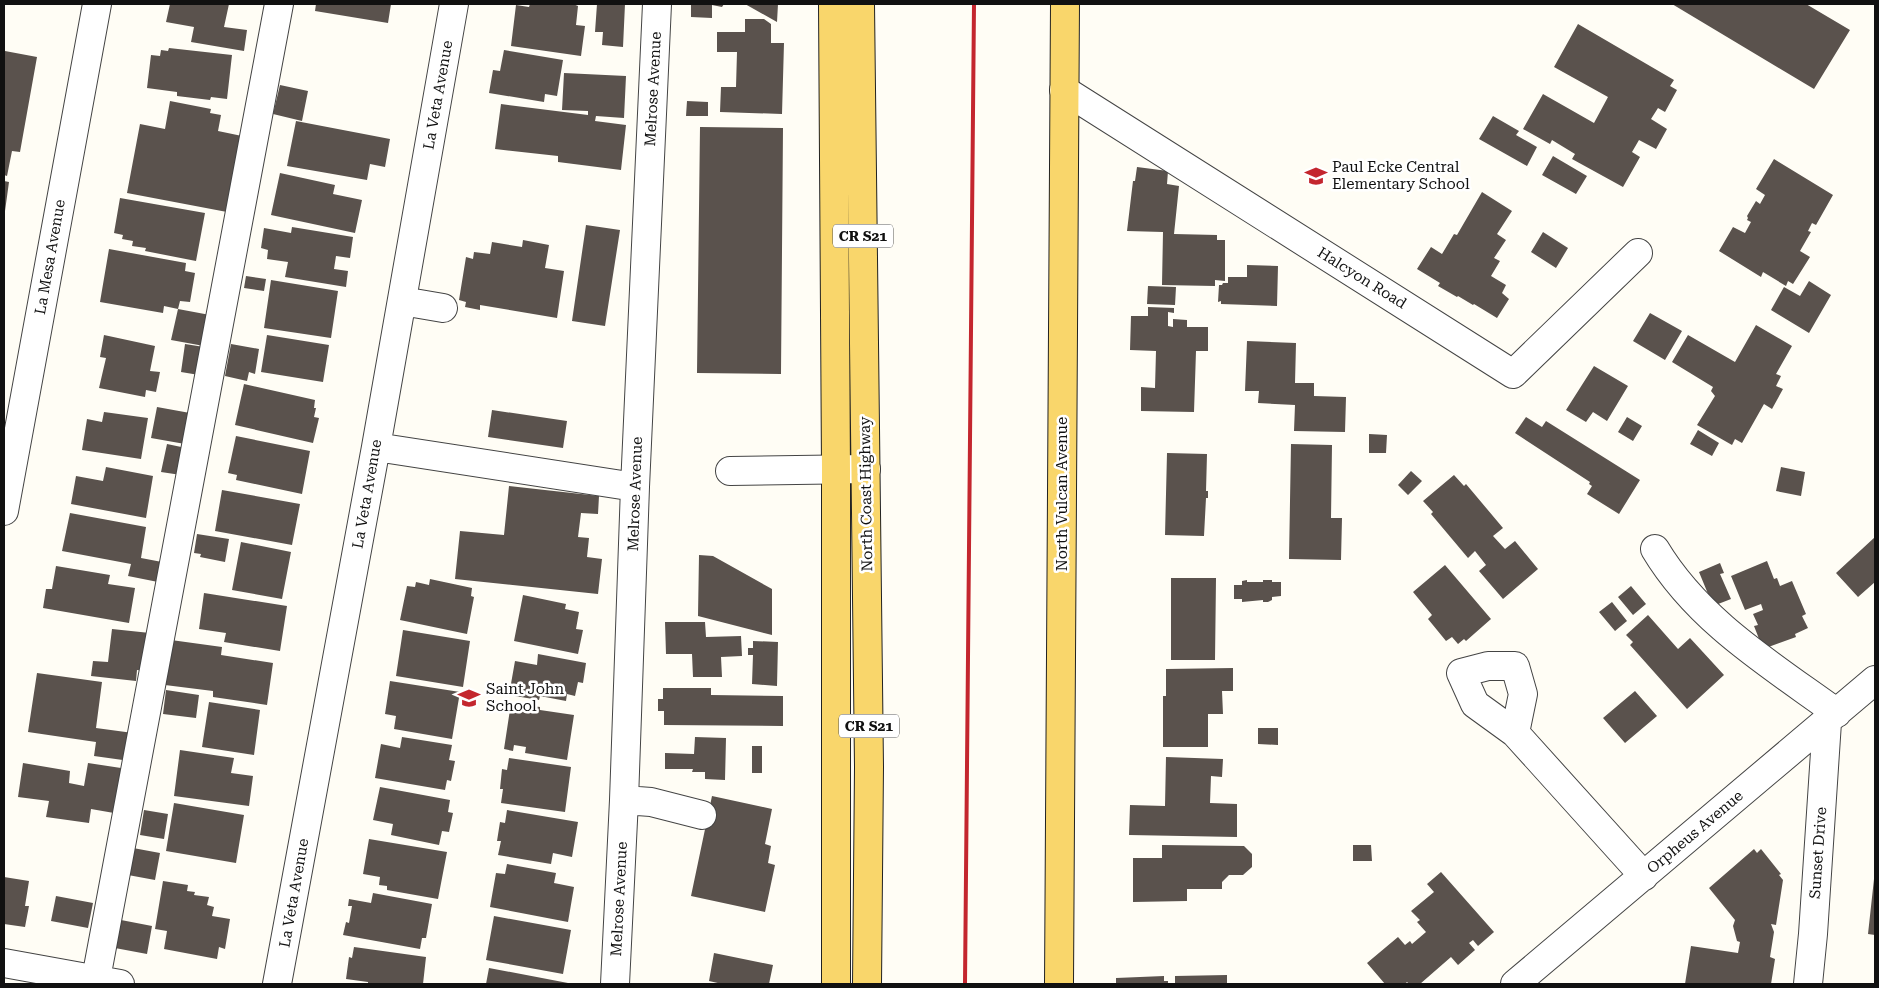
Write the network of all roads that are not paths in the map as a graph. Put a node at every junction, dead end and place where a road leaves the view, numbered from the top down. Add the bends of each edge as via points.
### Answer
1 (97, 4) edge
2 (279, 4) edge
3 (454, 4) edge
4 (658, 4) edge
5 (833, 4) edge
6 (860, 4) edge
7 (1065, 4) edge
8 (1064, 90) junction
9 (1638, 253) dead end
10 (402, 301) junction
11 (444, 308) dead end
12 (376, 447) junction
13 (866, 468) junction
14 (836, 469) junction
15 (730, 470) dead end
16 (635, 488) junction
17 (4, 511) edge
18 (1655, 549) dead end
19 (1875, 680) edge
20 (1832, 718) junction
21 (1515, 733) dead end
22 (624, 800) junction
23 (702, 815) dead end
24 (1644, 876) junction
25 (4, 963) edge
26 (104, 983) edge
27 (277, 984) edge
28 (615, 984) edge
29 (836, 984) edge
30 (867, 984) edge
31 (1059, 984) edge
32 (1515, 984) edge
33 (1808, 984) edge

1 - 17 street, La Mesa Avenue
2 - 26 street
3 - 10 street, La Veta Avenue
4 - 16 street, Melrose Avenue
5 - 14 main road, North Coast Highway / CR S21
6 - 13 main road, North Coast Highway / CR S21
7 - 8 main road, North Vulcan Avenue
8 - 9 street, Halcyon Road via 1513,374
8 - 31 main road, North Vulcan Avenue
10 - 11 street
10 - 12 street, La Veta Avenue
12 - 16 street
12 - 27 street, La Veta Avenue
13 - 14 street
13 - 30 main road, North Coast Highway / CR S21
14 - 15 street
14 - 29 main road, North Coast Highway / CR S21
16 - 22 street, Melrose Avenue
18 - 20 street via 1668,571 1706,614
19 - 20 street, Orpheus Avenue
20 - 24 street, Orpheus Avenue
20 - 33 street, Sunset Drive
21 - 24 street
22 - 23 street via 651,802
22 - 28 street, Melrose Avenue
24 - 32 street, Orpheus Avenue
25 - 26 street

